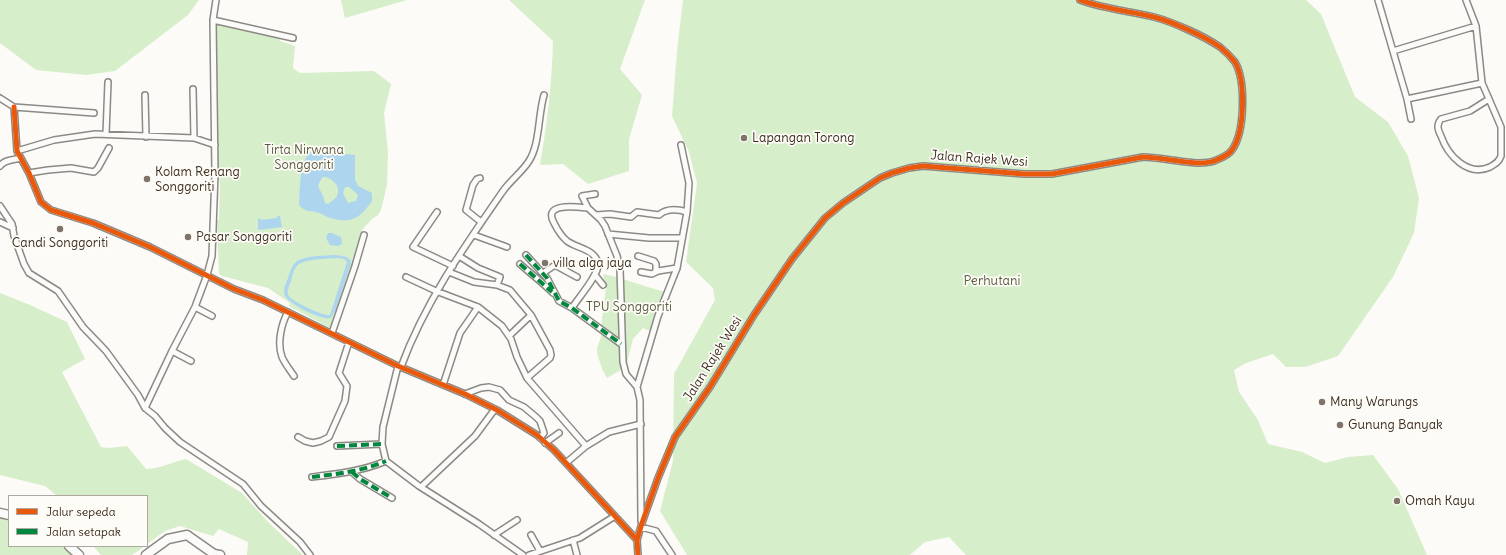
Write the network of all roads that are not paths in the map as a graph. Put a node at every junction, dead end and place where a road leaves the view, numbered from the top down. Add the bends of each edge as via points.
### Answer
1 (216, 0) edge
2 (1080, 0) edge
3 (1378, 0) edge
4 (1466, 0) edge
5 (213, 20) junction
6 (1476, 26) junction
7 (294, 38) dead end
8 (1393, 51) junction
9 (108, 82) dead end
10 (1482, 83) junction
11 (193, 89) dead end
12 (145, 95) dead end
13 (544, 95) dead end
14 (0, 98) edge
15 (1407, 99) junction
16 (1489, 99) junction
17 (14, 108) junction
18 (94, 113) dead end
19 (1411, 118) dead end
20 (106, 134) junction
21 (146, 137) junction
22 (194, 138) junction
23 (215, 145) junction
24 (681, 145) dead end
25 (109, 148) dead end
26 (17, 151) junction
27 (21, 158) junction
28 (0, 166) edge
29 (29, 173) junction
30 (480, 178) dead end
31 (595, 194) dead end
32 (0, 206) edge
33 (588, 208) junction
34 (437, 212) dead end
35 (687, 212) junction
36 (596, 215) junction
37 (0, 222) edge
38 (481, 222) junction
39 (13, 228) junction
40 (474, 234) junction
41 (608, 234) junction
42 (364, 235) dead end
43 (682, 238) junction
44 (507, 247) dead end
45 (526, 255) dead end
46 (459, 256) junction
47 (638, 256) dead end
48 (520, 264) dead end
49 (453, 266) junction
50 (677, 268) junction
51 (449, 272) junction
52 (640, 272) dead end
53 (656, 272) junction
54 (542, 273) junction
55 (207, 275) junction
56 (595, 275) junction
57 (406, 277) dead end
58 (577, 277) dead end
59 (497, 285) junction
60 (603, 285) dead end
61 (436, 291) junction
62 (555, 295) junction
63 (195, 308) junction
64 (478, 308) junction
65 (572, 308) junction
66 (288, 312) junction
67 (531, 315) junction
68 (212, 316) dead end
69 (332, 333) junction
70 (509, 336) junction
71 (349, 342) junction
72 (621, 344) junction
73 (172, 351) junction
74 (191, 361) dead end
75 (399, 367) junction
76 (294, 376) dead end
77 (527, 378) junction
78 (443, 385) junction
79 (637, 387) junction
80 (465, 394) junction
81 (145, 408) junction
82 (495, 409) junction
83 (641, 424) junction
84 (559, 434) dead end
85 (298, 437) dead end
86 (540, 438) junction
87 (546, 443) junction
88 (382, 444) junction
89 (337, 446) dead end
90 (586, 446) junction
91 (386, 461) junction
92 (566, 463) junction
93 (352, 472) junction
94 (312, 477) dead end
95 (421, 487) junction
96 (392, 498) dead end
97 (615, 516) junction
98 (517, 520) dead end
99 (641, 525) junction
100 (494, 535) junction
101 (530, 535) dead end
102 (573, 540) junction
103 (637, 540) junction
104 (70, 547) edge
105 (540, 551) junction
106 (79, 555) edge
107 (146, 555) edge
108 (220, 555) edge
109 (310, 555) edge
110 (523, 555) edge
111 (529, 555) edge
112 (577, 555) edge
113 (638, 555) edge
114 (672, 555) edge

1 - 5 street
2 - 99 street, Jalan Rajek Wesi via 1155,17 1208,40 1226,52 1235,62 1242,92 1241,125 1232,150 1226,156 1207,163 1156,156 1052,174 923,166 880,178 824,218 792,259 675,437
3 - 8 street
4 - 6 street
5 - 7 street
5 - 23 street
6 - 8 street
6 - 10 street
8 - 15 street
9 - 20 street
10 - 15 street
10 - 16 street
11 - 22 street
12 - 21 street
13 - 38 street via 539,128 529,160
14 - 17 street
15 - 19 street
16 - 16 street via 1501,127 1501,156 1499,161 1484,170 1471,169 1452,157 1444,145 1438,122 1476,108
17 - 18 street
17 - 26 street
20 - 21 street
20 - 26 street via 54,140
21 - 22 street
22 - 23 street
23 - 55 street via 212,256
24 - 35 street via 689,182
25 - 29 street via 94,172 71,168
26 - 27 street
27 - 28 street via 8,160
27 - 29 street
29 - 55 street via 44,206 150,247
30 - 38 street via 473,186 466,210
31 - 33 street via 582,196
32 - 39 street
33 - 36 street
33 - 56 street via 558,208 552,212 551,217 566,240 590,252 596,258 598,263
34 - 49 street via 413,247
35 - 36 street via 665,210 659,215 637,212 631,217
35 - 43 street
36 - 41 street
37 - 39 street
38 - 40 street
39 - 81 street via 29,273 58,291 79,322 106,351
40 - 44 street
40 - 46 street
41 - 43 street
41 - 72 street via 620,269
42 - 69 street
43 - 50 street
45 - 54 street
46 - 49 street
46 - 59 street via 478,268 500,277
47 - 53 street via 654,261
48 - 62 street
49 - 51 street
50 - 53 street
50 - 79 street via 658,316
51 - 59 street via 474,282
51 - 61 street
52 - 53 street
54 - 58 street via 555,265
54 - 62 street
55 - 63 street
55 - 66 street
56 - 60 street
56 - 65 street
57 - 61 street
59 - 67 street via 510,290
61 - 64 street
61 - 75 street
62 - 65 street via 559,301
63 - 68 street
63 - 73 street
64 - 70 street via 502,326
64 - 78 street via 460,333
65 - 72 street
66 - 69 street
66 - 76 street via 280,334 280,348 283,359
67 - 70 street
67 - 77 street via 551,355
69 - 71 street
70 - 77 street
71 - 75 street
71 - 85 street via 340,373 347,386 345,401 329,437 313,443
72 - 79 street via 626,374
73 - 74 street
73 - 81 street
75 - 78 street
75 - 88 street via 383,427
77 - 90 street
78 - 80 street
79 - 83 street
80 - 82 street
80 - 86 street via 489,387 500,390 509,400 524,407 540,421 544,432
81 - 109 street via 180,442 243,484 261,506 300,542
82 - 86 street
82 - 95 street via 475,436
83 - 90 street via 609,432
83 - 99 street
84 - 87 street
86 - 87 street
87 - 92 street
88 - 89 street
88 - 91 street
90 - 92 street
91 - 93 street
91 - 95 street
92 - 97 street
93 - 94 street
93 - 96 street
95 - 100 street
97 - 102 street
97 - 103 street
98 - 100 street
99 - 103 street, Jalan Rajek Wesi
99 - 114 street via 656,531
100 - 110 street
101 - 105 street
102 - 105 street
102 - 112 street
103 - 113 street
104 - 106 main road
105 - 111 street
107 - 108 main road via 168,539 187,535 214,554

